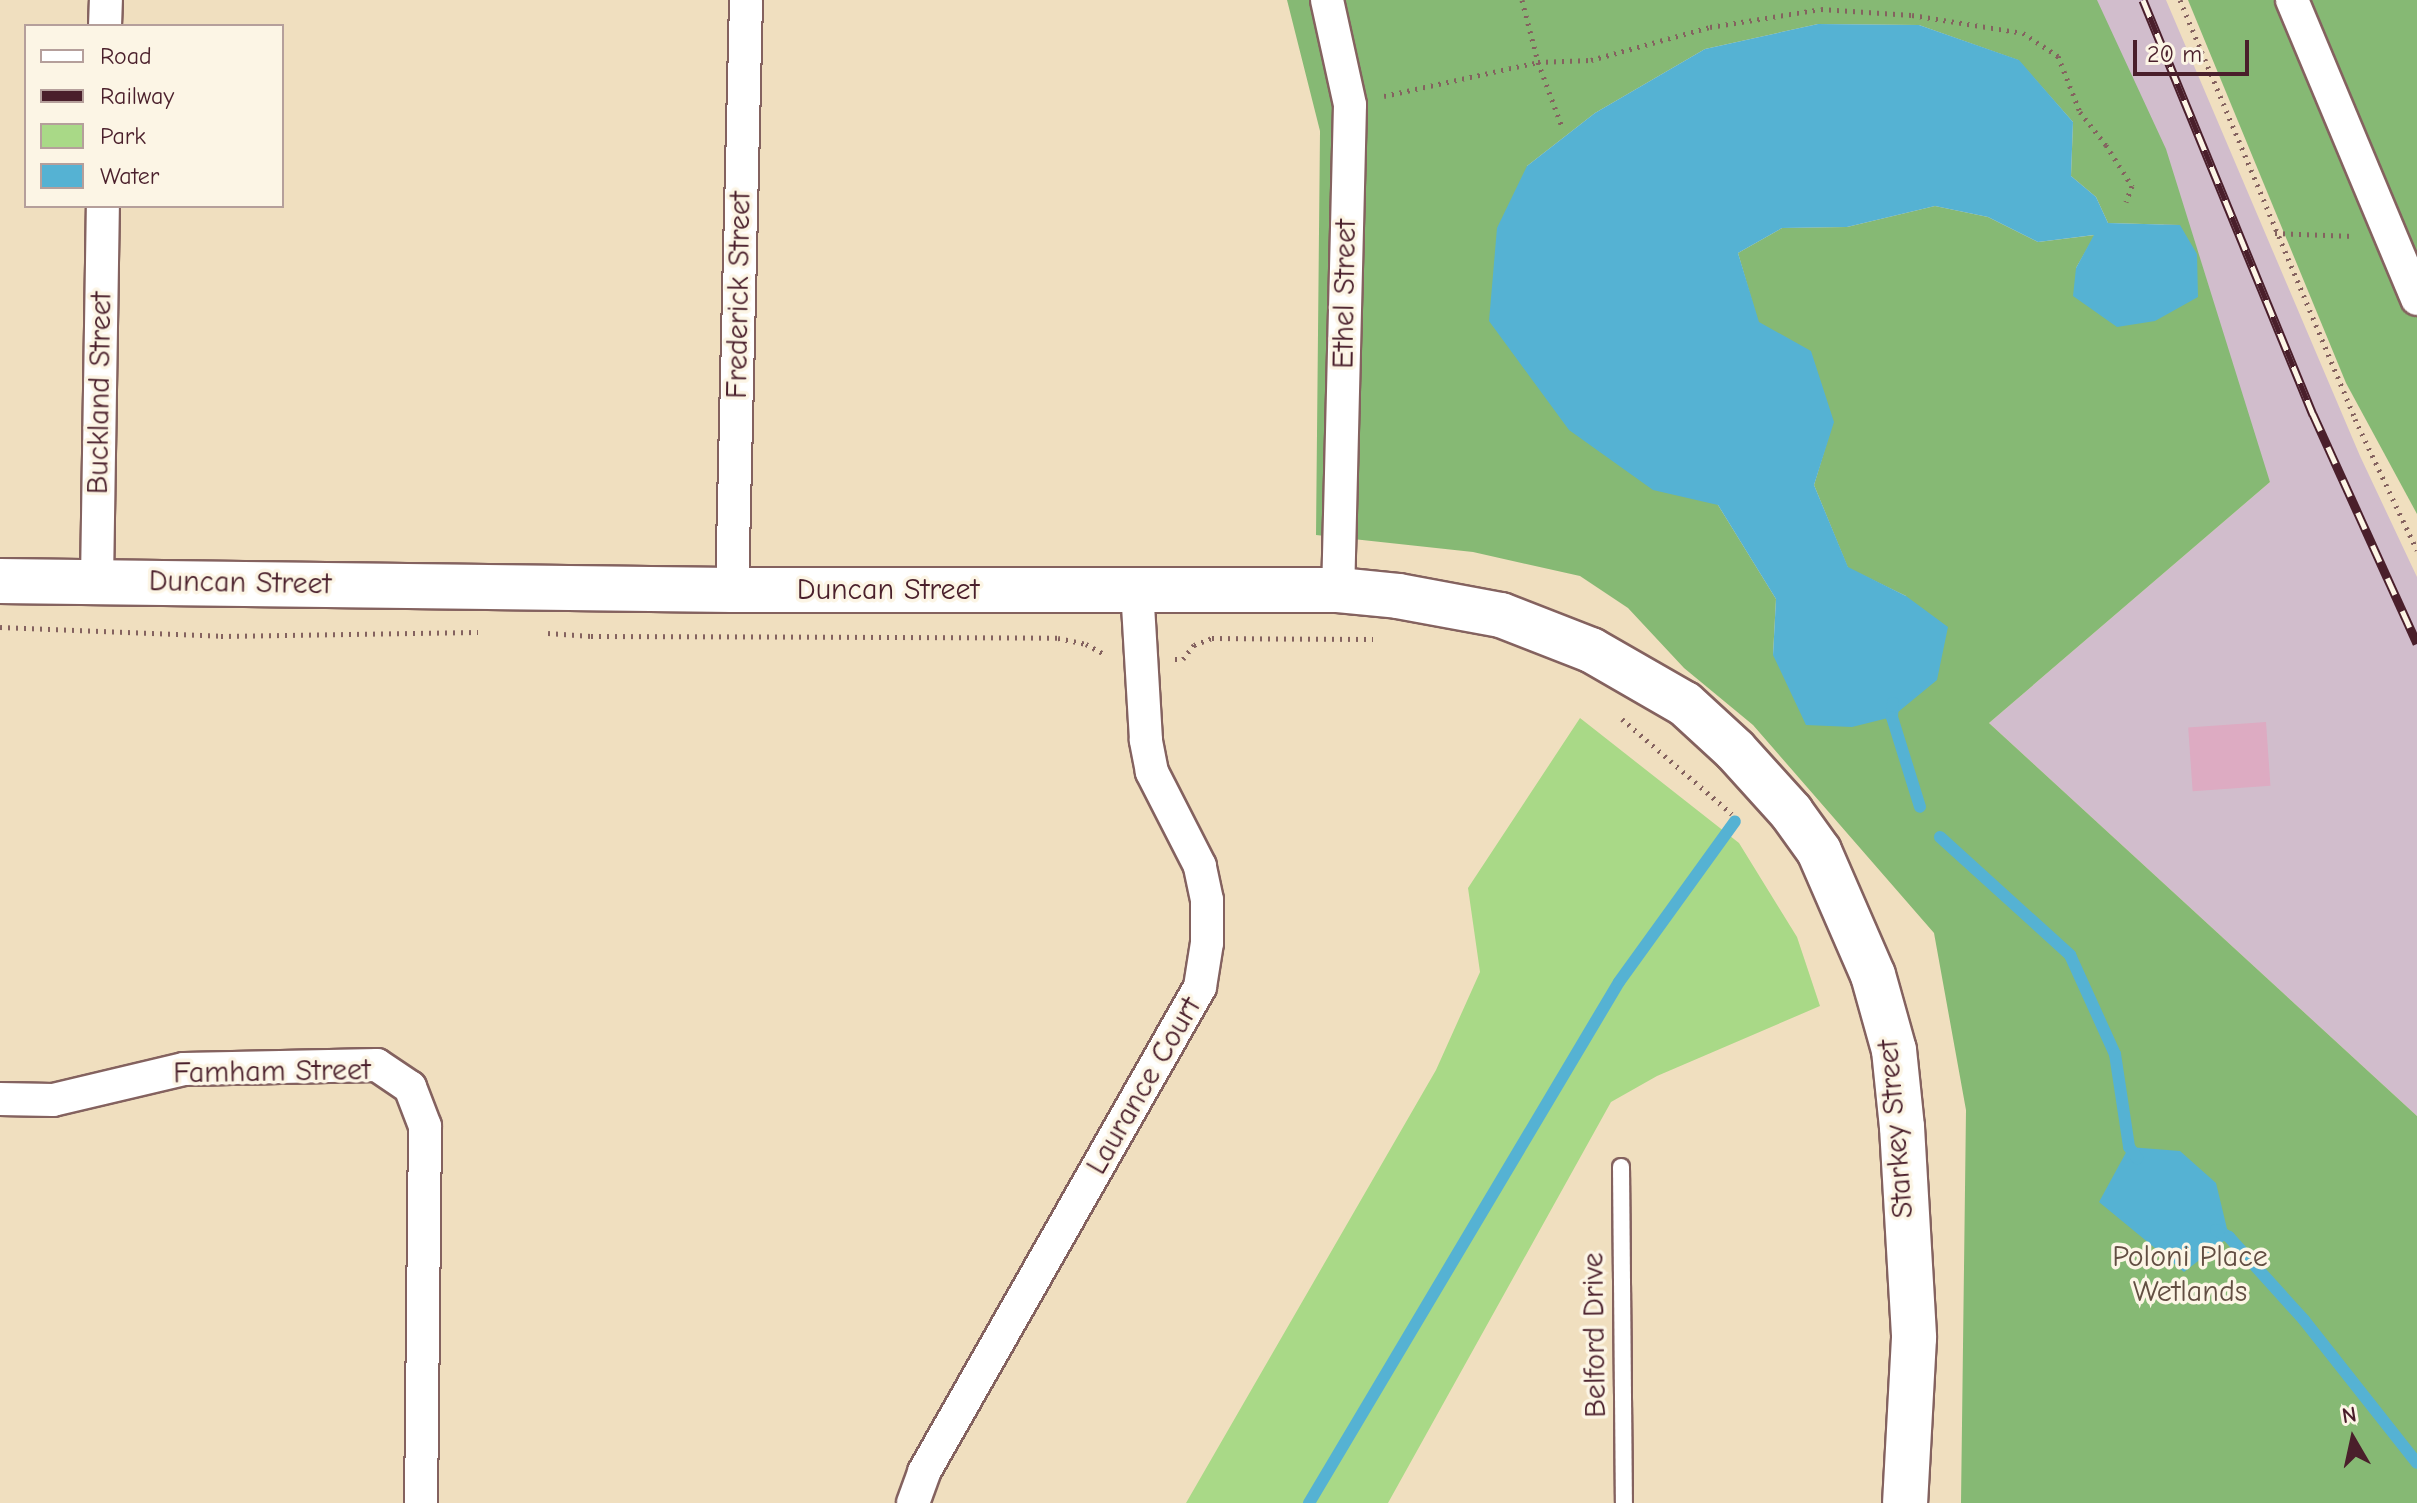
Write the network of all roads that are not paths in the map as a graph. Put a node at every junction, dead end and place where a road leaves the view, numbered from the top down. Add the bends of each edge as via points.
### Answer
1 (106, 0) edge
2 (746, 0) edge
3 (1327, 0) edge
4 (2292, 0) edge
5 (105, 24) edge
6 (103, 208) edge
7 (2417, 299) edge
8 (0, 581) edge
9 (97, 581) junction
10 (1137, 589) junction
11 (732, 590) junction
12 (1338, 590) junction
13 (1735, 750) joint
14 (0, 1099) edge
15 (1621, 1167) dead end
16 (421, 1503) edge
17 (913, 1503) edge
18 (1624, 1503) edge
19 (1905, 1503) edge

1 - 5 street
2 - 11 street, Frederick Street
3 - 12 street, Ethel Street via 1350,105
4 - 7 street
6 - 9 street, Buckland Street
8 - 9 street, Duncan Street
9 - 11 street, Duncan Street
10 - 11 street, Duncan Street
10 - 12 street, Duncan Street
10 - 17 street, Laurance Court via 1152,772 1200,866 1207,900 1200,987 924,1472
12 - 13 street, Duncan Street via 1501,615 1578,645 1685,704
13 - 19 street, Starkey Street via 1819,851 1873,975 1894,1050 1914,1338
14 - 16 street, Famham Street via 53,1100 184,1069 377,1065 410,1087 425,1126
15 - 18 lane, Belford Drive

